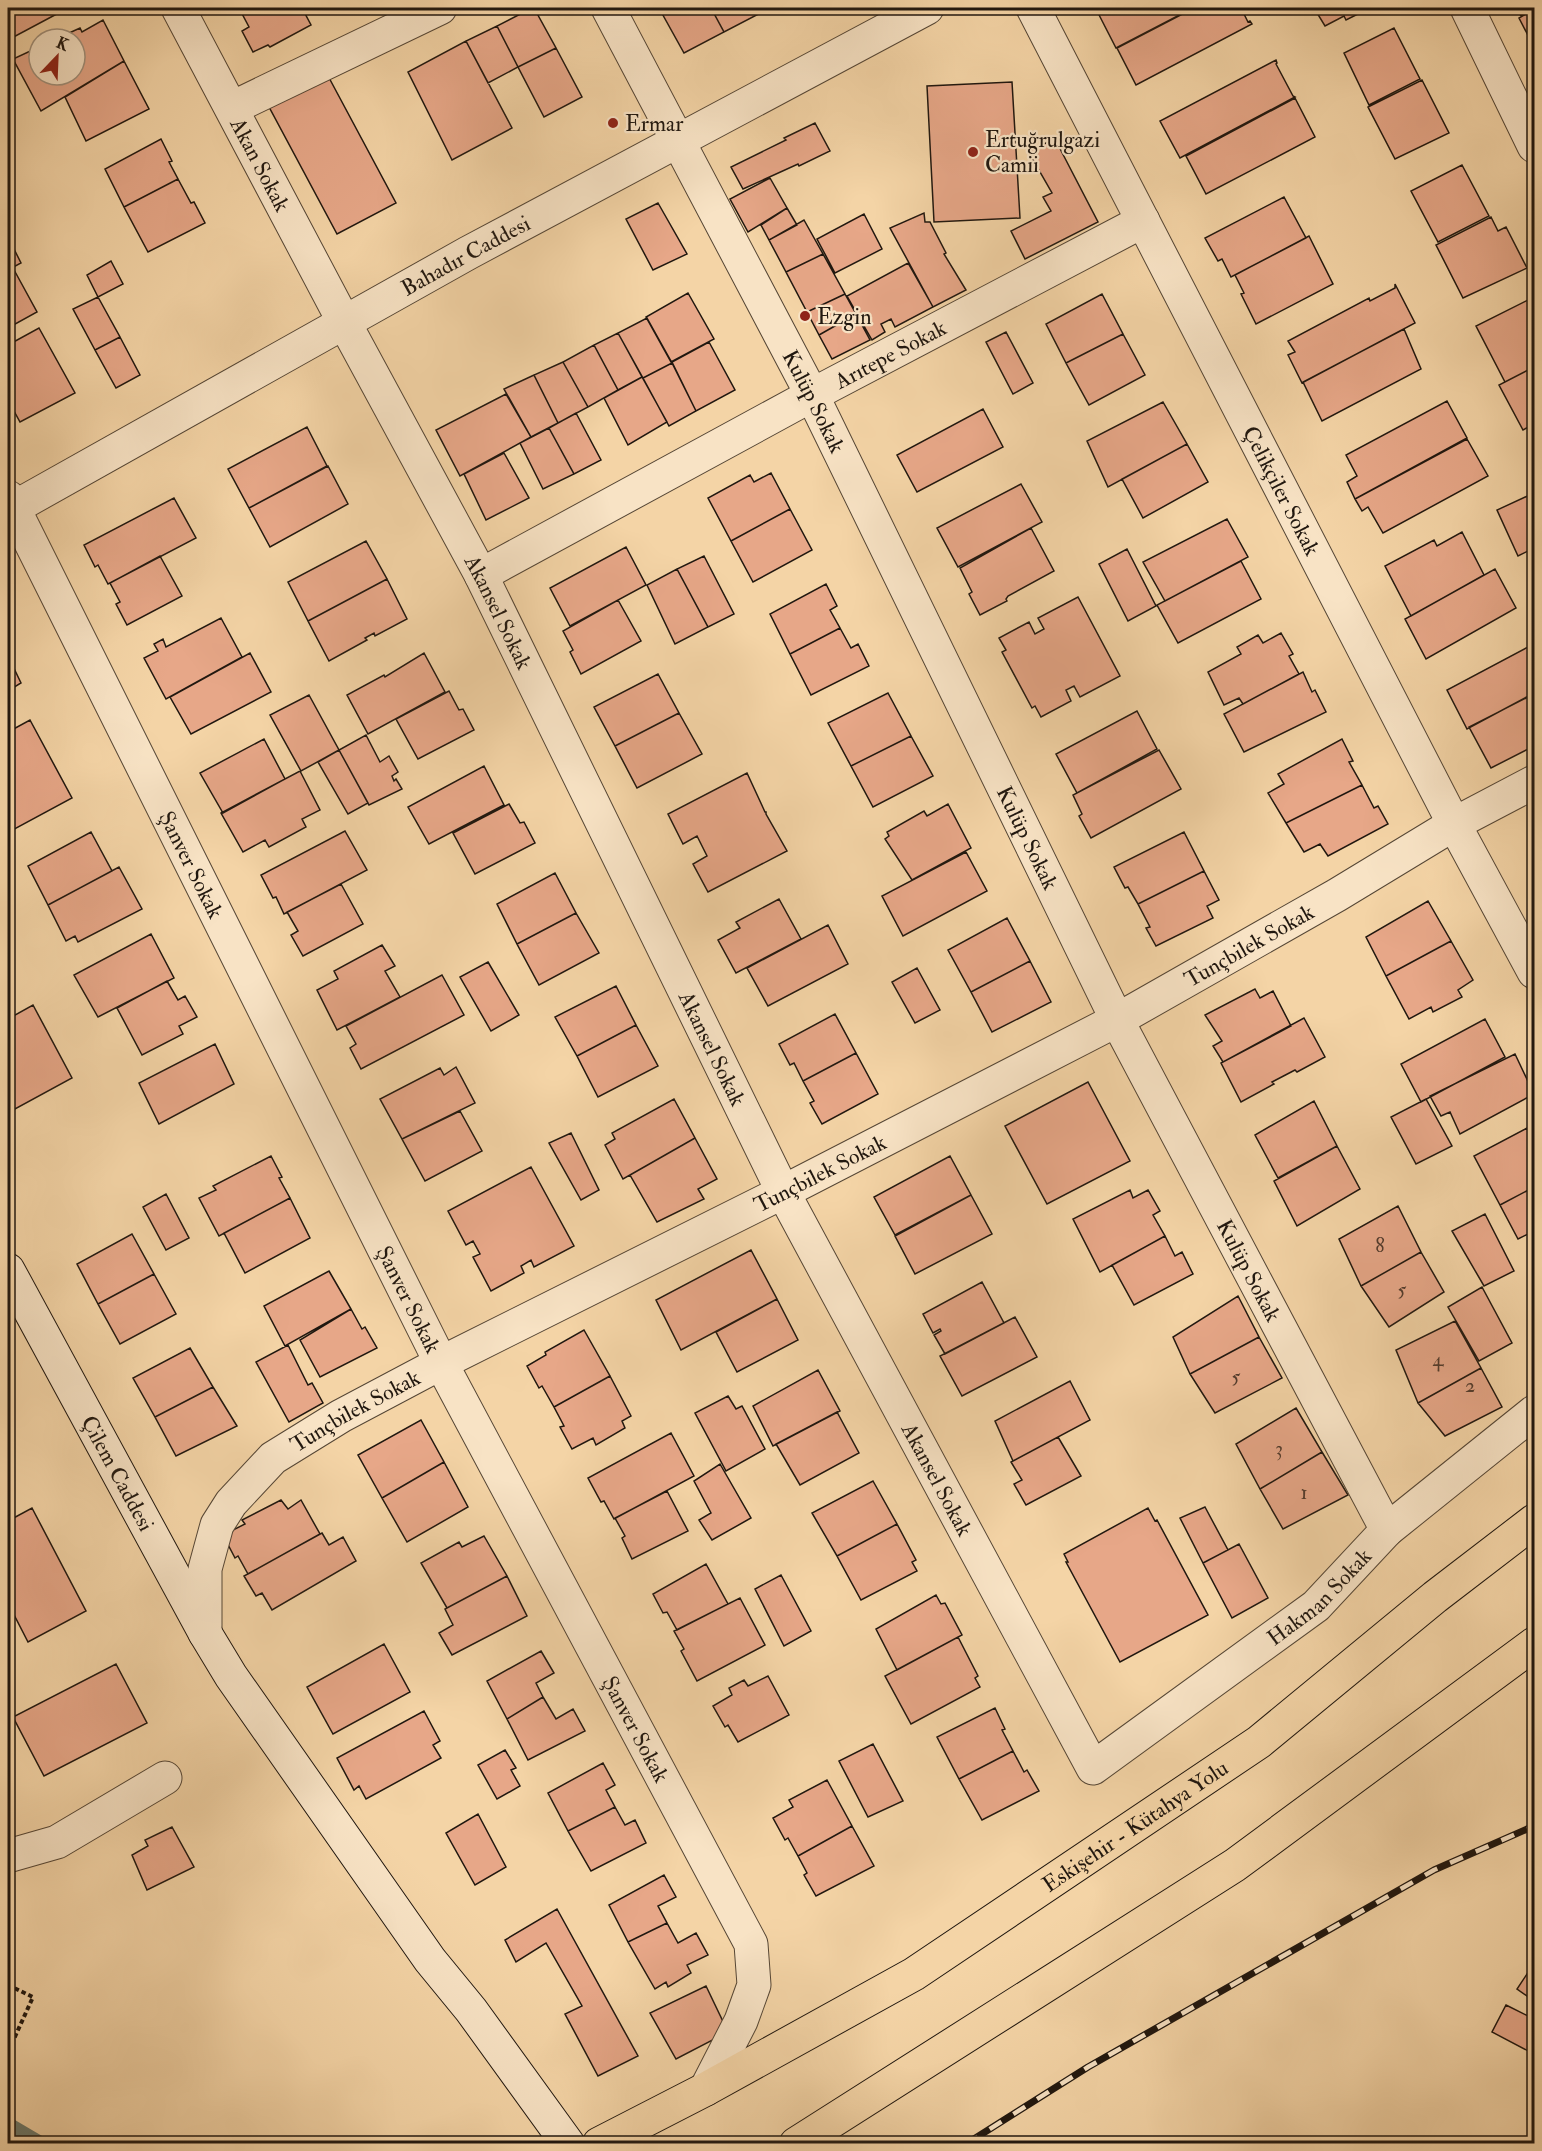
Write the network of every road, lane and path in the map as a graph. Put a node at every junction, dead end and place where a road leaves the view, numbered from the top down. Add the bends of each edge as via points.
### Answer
1 (178, 8) edge
2 (440, 8) edge
3 (608, 8) edge
4 (927, 8) edge
5 (1034, 8) edge
6 (1467, 8) edge
7 (232, 108) junction
8 (679, 140) junction
9 (1534, 146) edge
10 (1143, 221) junction
11 (344, 322) junction
12 (812, 394) junction
13 (9, 505) edge
14 (481, 575) junction
15 (1534, 782) edge
16 (1454, 824) junction
17 (1534, 972) edge
18 (1117, 1020) junction
19 (783, 1192) junction
20 (8, 1270) edge
21 (441, 1363) junction
22 (1534, 1412) edge
23 (1534, 1521) edge
24 (1387, 1530) junction
25 (206, 1633) junction
26 (1534, 1644) edge
27 (1093, 1768) joint
28 (165, 1778) dead end
29 (8, 1856) edge
30 (8, 1984) edge
31 (8, 2052) edge
32 (706, 2090) junction
33 (567, 2142) edge
34 (599, 2144) edge
35 (796, 2144) edge

1 - 7 street, Akan Sokak
2 - 7 street
3 - 8 street, Kulüp Sokak
4 - 8 street, Bahadır Caddesi
5 - 10 street, Çelikçiler Sokak
6 - 9 street
7 - 11 street, Akan Sokak
8 - 11 street, Bahadır Caddesi
8 - 12 street, Kulüp Sokak
10 - 12 street, Arıtepe Sokak
10 - 16 street, Çelikçiler Sokak
11 - 13 street, Bahadır Caddesi
11 - 14 street, Akansel Sokak
12 - 14 street, Arıtepe Sokak
12 - 18 street, Kulüp Sokak
13 - 21 street, Şanver Sokak
14 - 19 street, Akansel Sokak
15 - 16 street, Tunçbilek Sokak
16 - 17 street, Çelikçiler Sokak
16 - 18 street, Tunçbilek Sokak
18 - 19 street, Tunçbilek Sokak
18 - 24 street, Kulüp Sokak
19 - 21 street, Tunçbilek Sokak
19 - 27 street, Akansel Sokak
20 - 25 street, Çilem Caddesi
21 - 25 street, Tunçbilek Sokak via 273,1458 231,1503 217,1525 205,1569
21 - 32 street, Şanver Sokak via 751,1944 754,1985 741,2021
22 - 24 street, Hakman Sokak
23 - 32 highway, Eskişehir - Kütahya Yolu via 1259,1742 914,1974
24 - 27 street, Hakman Sokak via 1316,1606
25 - 33 street, Çilem Caddesi via 231,1676 430,1960
26 - 35 highway via 1235,1865
28 - 29 street via 57,1842
30 - 31 path via 33,1998
32 - 34 highway, Eskişehir - Kütahya Yolu

